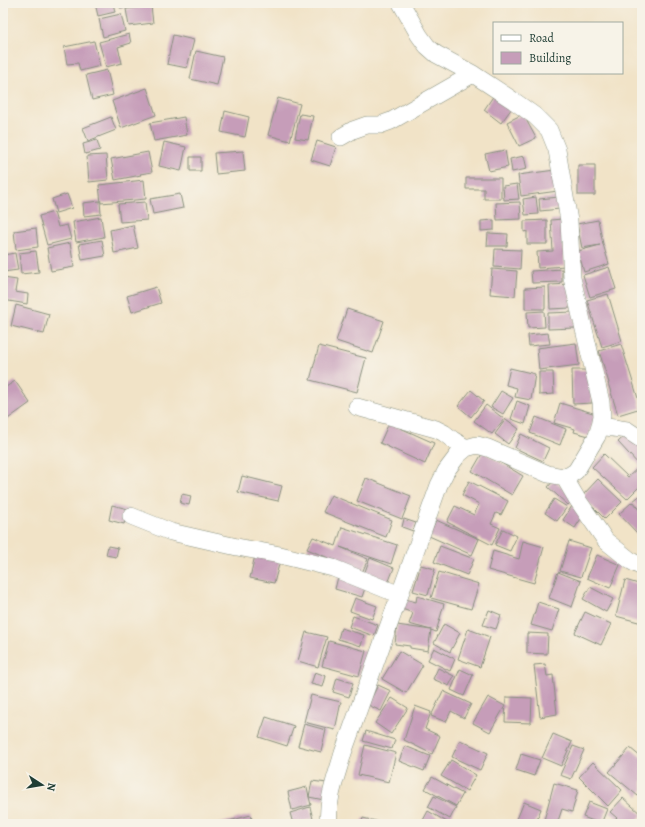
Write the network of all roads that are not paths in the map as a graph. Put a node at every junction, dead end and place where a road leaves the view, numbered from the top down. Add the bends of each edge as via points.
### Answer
1 (401, 3) edge
2 (472, 74) junction
3 (341, 137) dead end
4 (357, 407) dead end
5 (600, 426) junction
6 (642, 440) edge
7 (466, 448) junction
8 (564, 477) junction
9 (131, 516) dead end
10 (642, 567) edge
11 (400, 595) junction
12 (329, 824) edge

1 - 2 street via 427,46 436,54
2 - 3 street via 391,121 380,125 367,125
2 - 5 street via 535,116 549,130 557,150 569,221 572,278 601,402
4 - 7 street via 436,429
5 - 6 street via 627,430
5 - 8 street via 597,436 576,471
7 - 8 street via 477,445 488,448 548,474
7 - 11 street via 446,471 439,485
8 - 10 street via 606,541 630,561
9 - 11 street via 185,536 333,568
11 - 12 street via 343,753 334,783

